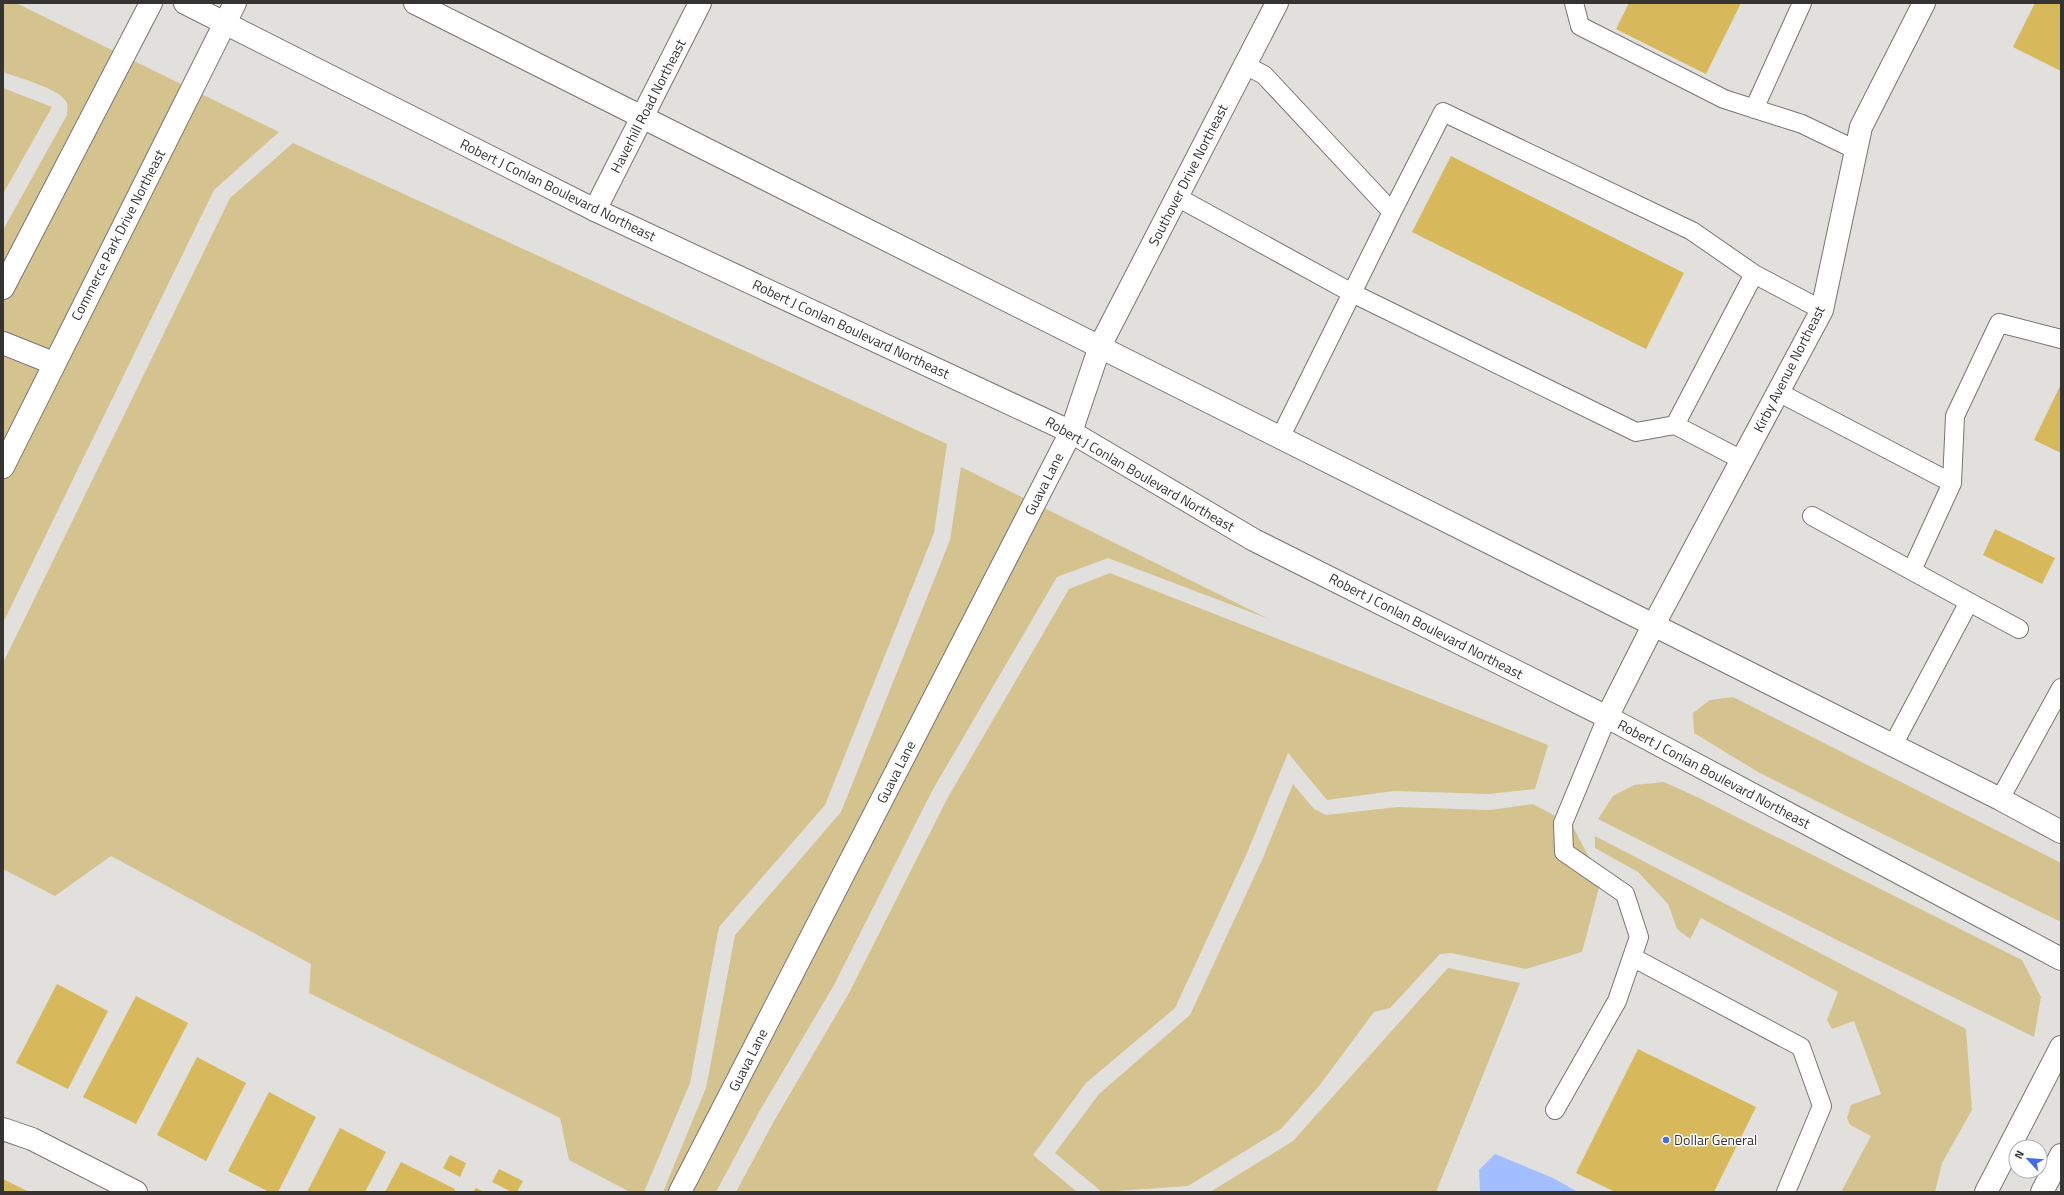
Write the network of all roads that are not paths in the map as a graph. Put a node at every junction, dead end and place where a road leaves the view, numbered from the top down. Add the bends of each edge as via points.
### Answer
1 (151, 3) edge
2 (185, 3) edge
3 (235, 3) edge
4 (415, 3) edge
5 (700, 3) edge
6 (1277, 3) edge
7 (1574, 3) edge
8 (1802, 3) edge
9 (1924, 3) edge
10 (225, 23) junction
11 (1245, 65) junction
12 (1754, 109) junction
13 (642, 118) junction
14 (1856, 150) junction
15 (1177, 197) junction
16 (595, 210) junction
17 (1392, 212) junction
18 (1754, 274) junction
19 (3, 288) edge
20 (1352, 293) junction
21 (1822, 310) junction
22 (2061, 339) edge
23 (3, 343) edge
24 (1100, 346) junction
25 (53, 364) junction
26 (1778, 392) junction
27 (1675, 425) junction
28 (1071, 432) junction
29 (1280, 438) junction
30 (1742, 460) junction
31 (3, 467) edge
32 (1952, 483) junction
33 (1812, 516) dead end
34 (1912, 570) junction
35 (1969, 602) junction
36 (1654, 626) junction
37 (2019, 629) dead end
38 (2061, 688) edge
39 (1608, 718) junction
40 (1893, 746) junction
41 (2000, 799) junction
42 (2061, 832) edge
43 (1632, 957) junction
44 (2061, 959) edge
45 (2061, 1047) edge
46 (1555, 1110) dead end
47 (3, 1129) edge
48 (2061, 1156) edge
49 (136, 1192) edge
50 (680, 1192) edge
51 (1786, 1192) edge
52 (1986, 1192) edge
53 (2042, 1192) edge

1 - 19 main road
2 - 10 main road, Robert J Conlan Boulevard Northeast
3 - 10 main road, Commerce Park Drive Northeast
4 - 13 main road
5 - 13 main road, Haverhill Road Northeast
6 - 11 main road, Southover Drive Northeast
7 - 12 lane via 1580,26 1724,99
8 - 12 lane
9 - 14 main road, Kirby Avenue Northeast via 1861,127
10 - 16 main road, Robert J Conlan Boulevard Northeast
10 - 25 main road, Commerce Park Drive Northeast
11 - 15 main road, Southover Drive Northeast
11 - 17 lane via 1264,75
12 - 14 lane via 1802,124
13 - 16 main road, Haverhill Road Northeast
13 - 24 main road
14 - 21 main road, Kirby Avenue Northeast
15 - 20 lane
15 - 24 main road, Southover Drive Northeast
16 - 28 main road, Robert J Conlan Boulevard Northeast
17 - 18 lane via 1443,112 1692,231
17 - 20 lane
18 - 21 lane
18 - 27 lane
20 - 27 lane via 1636,432
20 - 29 lane
21 - 26 main road, Kirby Avenue Northeast
22 - 32 lane via 1999,323 1955,416
23 - 25 main road
24 - 28 main road, Guava Lane
24 - 29 main road
25 - 31 main road, Commerce Park Drive Northeast
26 - 30 main road, Kirby Avenue Northeast
26 - 32 lane
27 - 30 lane
28 - 39 main road, Robert J Conlan Boulevard Northeast via 1254,540
28 - 50 main road, Guava Lane
29 - 36 main road
30 - 36 main road, Kirby Avenue Northeast
32 - 34 lane
33 - 34 lane
34 - 35 lane
35 - 37 lane
35 - 40 lane
36 - 39 main road, Kirby Avenue Northeast
36 - 40 main road
38 - 41 lane
39 - 43 lane via 1563,823 1564,852 1625,894 1639,937
39 - 44 main road, Robert J Conlan Boulevard Northeast
40 - 41 main road
41 - 42 main road
43 - 46 lane via 1617,1001
43 - 51 lane via 1802,1047 1822,1106
45 - 52 main road
47 - 49 main road via 32,1139
48 - 53 main road

